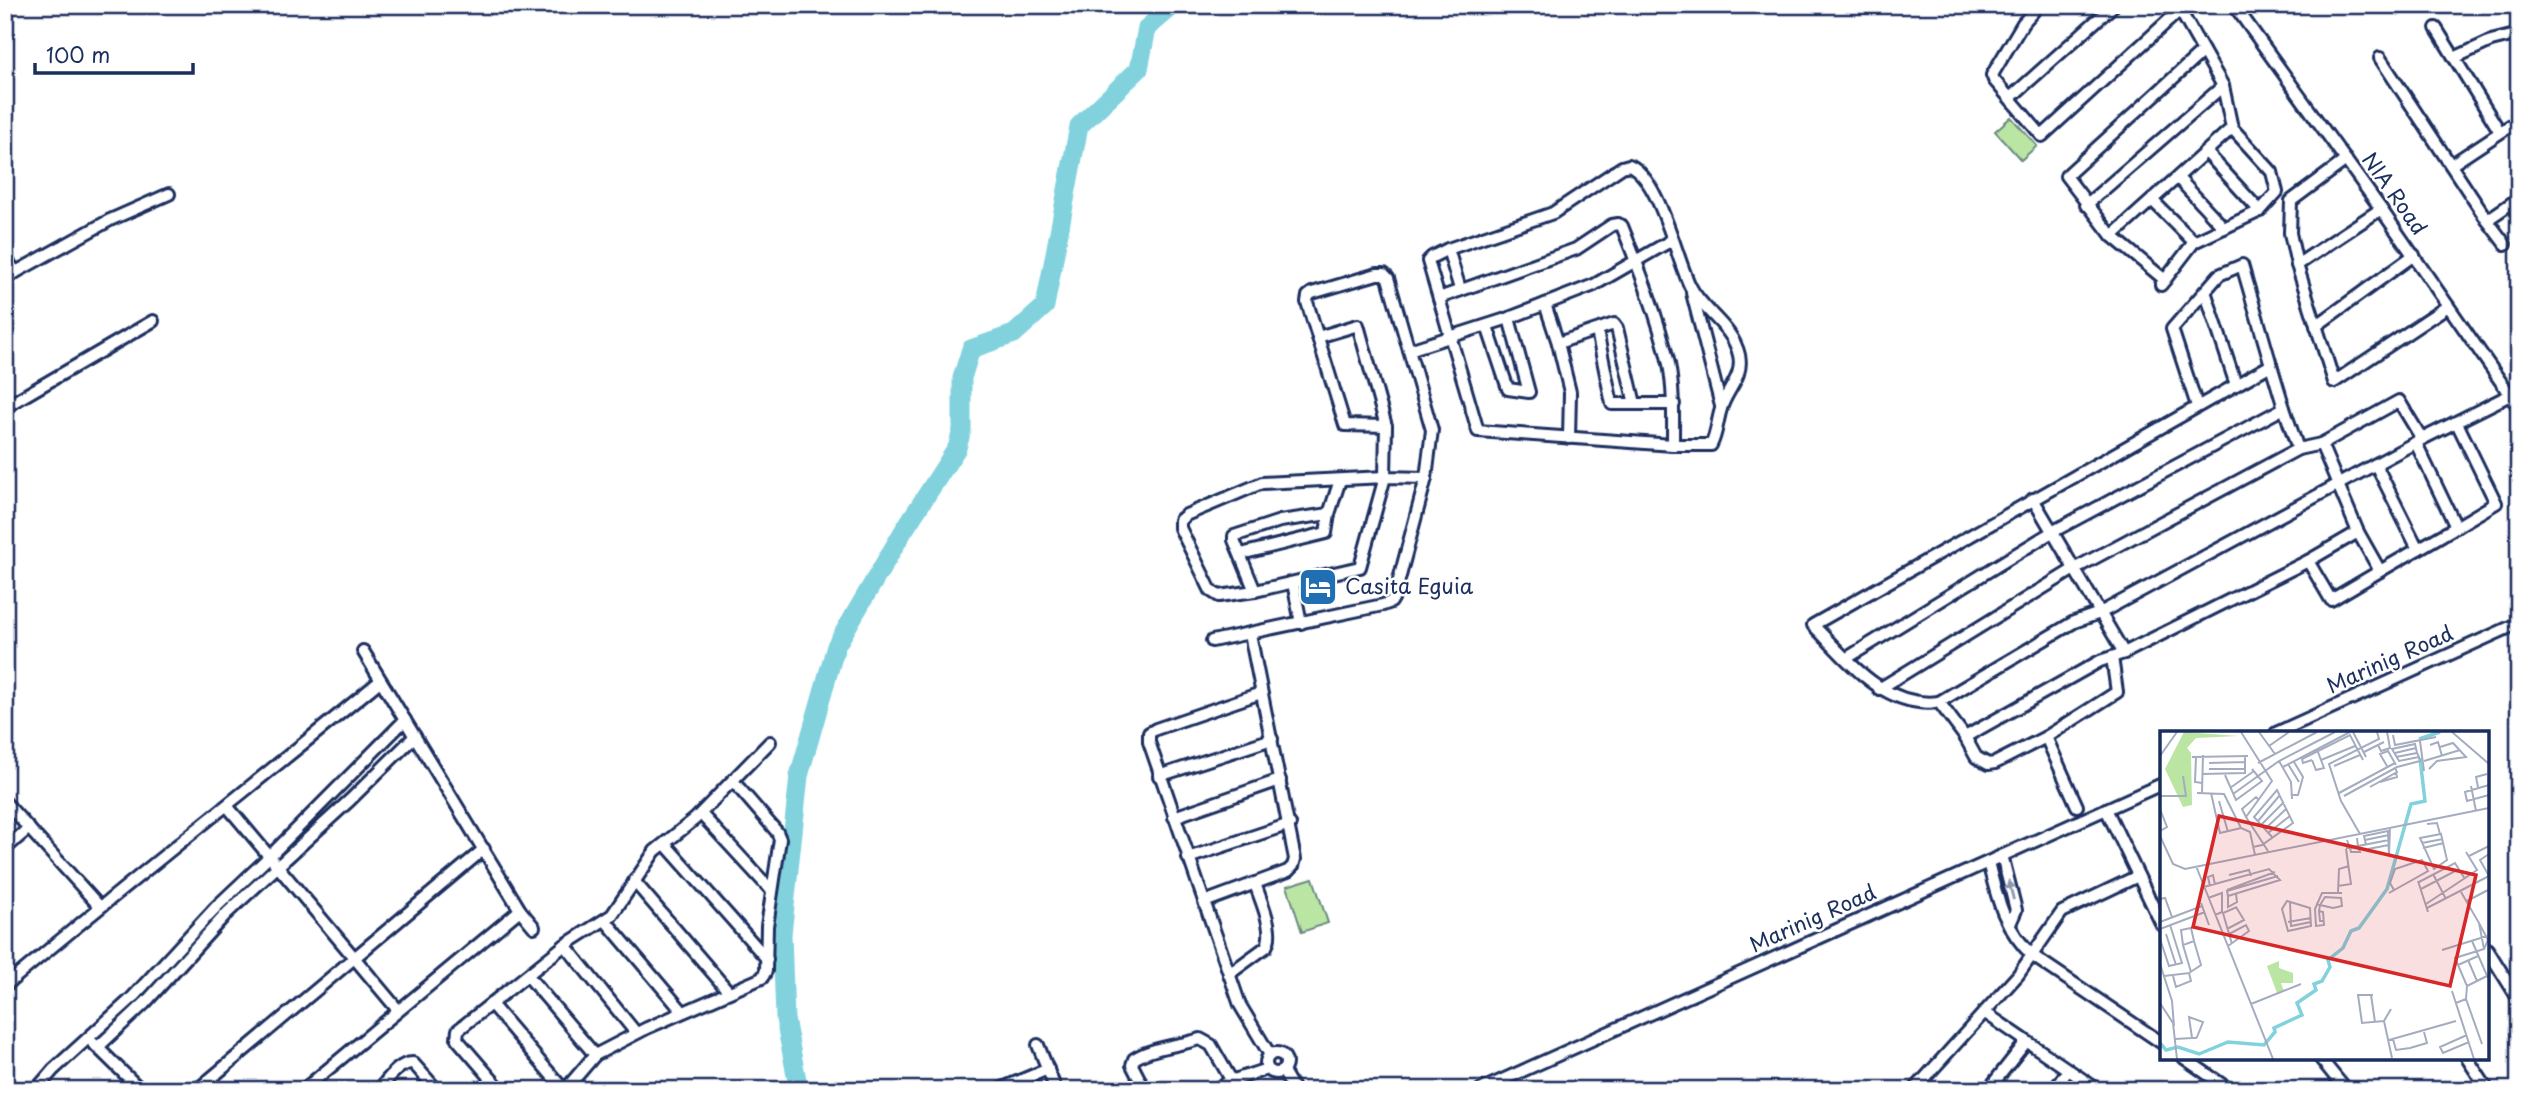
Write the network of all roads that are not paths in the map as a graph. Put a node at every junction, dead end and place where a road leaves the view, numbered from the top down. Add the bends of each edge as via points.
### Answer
1 (2039, 5) edge
2 (2114, 5) edge
3 (2234, 5) edge
4 (2178, 8) edge
5 (2436, 28) dead end
6 (2519, 34) edge
7 (2203, 51) junction
8 (2380, 58) dead end
9 (2454, 58) junction
10 (2223, 86) junction
11 (2010, 99) junction
12 (2519, 120) edge
13 (2232, 128) junction
14 (2500, 132) junction
15 (2207, 153) junction
16 (2346, 160) junction
17 (2451, 164) junction
18 (2178, 178) junction
19 (169, 194) dead end
20 (2519, 198) edge
21 (2153, 201) junction
22 (2087, 205) junction
23 (2381, 209) junction
24 (2260, 211) junction
25 (2487, 220) junction
26 (2224, 228) junction
27 (2112, 236) junction
28 (1672, 240) junction
29 (2194, 242) junction
30 (2505, 244) dead end
31 (1448, 249) junction
32 (2414, 255) junction
33 (5, 258) edge
34 (1635, 260) junction
35 (2297, 265) junction
36 (16, 272) junction
37 (5, 279) edge
38 (1460, 289) junction
39 (1691, 289) junction
40 (2205, 291) junction
41 (1439, 298) junction
42 (1545, 304) junction
43 (2448, 306) junction
44 (1509, 318) junction
45 (153, 320) dead end
46 (1488, 326) junction
47 (2316, 326) junction
48 (1597, 331) junction
49 (1318, 337) junction
50 (1451, 337) junction
51 (1558, 343) junction
52 (1409, 350) junction
53 (2271, 365) junction
54 (2236, 385) junction
55 (2510, 395) junction
56 (1635, 404) junction
57 (1674, 404) junction
58 (1721, 406) junction
59 (2197, 406) junction
60 (5, 407) edge
61 (2284, 408) junction
62 (2519, 408) edge
63 (2457, 422) junction
64 (1386, 426) junction
65 (1569, 438) junction
66 (2419, 441) junction
67 (2321, 444) junction
68 (1673, 445) junction
69 (2298, 449) junction
70 (2376, 465) junction
71 (1385, 477) junction
72 (1426, 478) junction
73 (1340, 480) junction
74 (2337, 485) junction
75 (2033, 499) junction
76 (1329, 514) junction
77 (2456, 527) junction
78 (2052, 532) junction
79 (2358, 532) junction
80 (2418, 549) junction
81 (1241, 554) junction
82 (2308, 561) junction
83 (2074, 569) junction
84 (2381, 571) junction
85 (1293, 583) junction
86 (1255, 591) junction
87 (2100, 613) junction
88 (2519, 623) edge
89 (1301, 624) junction
90 (1250, 634) junction
91 (1212, 641) dead end
92 (363, 651) dead end
93 (2124, 653) junction
94 (2112, 657) junction
95 (1847, 658) junction
96 (380, 681) junction
97 (1879, 689) junction
98 (1261, 693) junction
99 (1939, 702) junction
100 (405, 720) junction
101 (2280, 731) edge
102 (415, 736) junction
103 (1965, 737) junction
104 (2046, 737) junction
105 (1272, 739) junction
106 (770, 742) dead end
107 (1159, 776) junction
108 (1280, 780) junction
109 (733, 781) junction
110 (2160, 785) edge
111 (5, 802) edge
112 (2077, 806) dead end
113 (228, 807) junction
114 (2106, 809) junction
115 (701, 814) junction
116 (1174, 817) junction
117 (1290, 824) junction
118 (29, 828) junction
119 (665, 844) junction
120 (5, 849) edge
121 (484, 849) junction
122 (2002, 855) junction
123 (270, 856) junction
124 (1188, 858) junction
125 (1988, 862) junction
126 (279, 866) junction
127 (2138, 876) junction
128 (634, 881) junction
129 (1255, 883) junction
130 (772, 891) junction
131 (1204, 902) junction
132 (100, 907) junction
133 (520, 910) junction
134 (605, 920) junction
135 (2160, 921) edge
136 (2010, 924) junction
137 (534, 928) dead end
138 (565, 945) junction
139 (2489, 952) edge
140 (2033, 956) junction
141 (355, 958) junction
142 (767, 959) junction
143 (1229, 974) junction
144 (528, 976) junction
145 (5, 986) edge
146 (729, 992) junction
147 (2519, 1000) edge
148 (491, 1004) junction
149 (398, 1010) junction
150 (683, 1012) junction
151 (1984, 1012) junction
152 (636, 1033) junction
153 (89, 1039) junction
154 (2026, 1042) junction
155 (2160, 1042) edge
156 (1038, 1045) dead end
157 (98, 1047) junction
158 (595, 1055) junction
159 (1270, 1055) junction
160 (2187, 1060) edge
161 (2321, 1060) edge
162 (2468, 1060) edge
163 (1048, 1069) junction
164 (1267, 1069) junction
165 (2068, 1070) junction
166 (1283, 1071) junction
167 (1234, 1085) edge
168 (495, 1088) edge
169 (36, 1090) edge
170 (141, 1090) edge
171 (197, 1090) edge
172 (303, 1090) edge
173 (379, 1090) edge
174 (437, 1090) edge
175 (565, 1090) edge
176 (998, 1090) edge
177 (1056, 1090) edge
178 (1145, 1090) edge
179 (1214, 1090) edge
180 (1294, 1090) edge
181 (1480, 1090) edge
182 (1914, 1090) edge
183 (1988, 1090) edge
184 (2054, 1090) edge
185 (2098, 1090) edge
186 (2230, 1090) edge
187 (2346, 1090) edge
188 (2488, 1090) edge

1 - 11 street via 1993,70 1994,80
2 - 11 street
3 - 16 street, NIA Road
4 - 7 street
4 - 11 street via 2042,136
5 - 9 street
6 - 9 street
7 - 10 street
7 - 22 street via 2066,176
8 - 17 street
9 - 14 street
10 - 13 street
10 - 22 street
12 - 14 street
13 - 15 street
13 - 24 street via 2272,172 2277,192
14 - 17 street
15 - 18 street
15 - 24 street
16 - 23 street, NIA Road
16 - 35 street via 2291,201 2290,233
17 - 25 street
18 - 21 street
18 - 26 street
19 - 36 street via 110,220
20 - 25 street
21 - 27 street
21 - 29 street
22 - 27 street
23 - 32 street, NIA Road
23 - 35 street
24 - 26 street
25 - 30 street
26 - 29 street
27 - 29 street via 2163,282
28 - 31 street via 1651,184 1629,165 1553,213
28 - 34 street
28 - 39 street
31 - 38 street
31 - 41 street via 1428,261
32 - 43 street, NIA Road
32 - 47 street
33 - 36 street
34 - 38 street via 1618,223 1576,249
34 - 42 street via 1594,285
34 - 57 street via 1669,365
35 - 47 street
36 - 37 street
38 - 41 street
39 - 58 street
39 - 58 street via 1733,336 1740,358 1738,378
40 - 53 street via 2219,275 2242,265
40 - 54 street
40 - 59 street via 2172,329
41 - 50 street
42 - 44 street
42 - 51 street
43 - 47 street via 2334,382
43 - 55 street, NIA Road
44 - 46 street
44 - 46 street via 1532,392 1508,390
45 - 60 street
46 - 50 street
48 - 51 street
48 - 56 street via 1612,404
48 - 56 street via 1614,324 1617,328
49 - 52 street via 1308,296 1384,274
49 - 64 street via 1345,425
49 - 64 street via 1358,325
50 - 52 street
50 - 65 street via 1478,431
51 - 65 street via 1570,392
52 - 72 street via 1432,430
53 - 54 street
53 - 61 street
54 - 59 street
55 - 62 street, NIA Road
55 - 63 street
56 - 57 street
57 - 68 street
58 - 68 street via 1711,445
59 - 75 street
61 - 69 street
61 - 78 street
63 - 66 street
63 - 77 street via 2496,503
64 - 71 street
65 - 68 street
66 - 67 street via 2399,401
66 - 70 street
66 - 77 street
67 - 69 street
67 - 74 street
69 - 83 street
70 - 74 street
70 - 80 street
71 - 72 street
71 - 73 street
71 - 85 street via 1360,566
72 - 89 street via 1391,602
73 - 76 street
73 - 86 street via 1262,483 1180,520 1214,595
74 - 79 street
74 - 87 street
75 - 78 street
75 - 95 street via 1813,625
76 - 81 street via 1326,533
76 - 81 street via 1240,533 1234,540
77 - 80 street
78 - 83 street
78 - 95 street
79 - 82 street
79 - 84 street
80 - 84 street
81 - 86 street
82 - 84 street via 2331,600
82 - 93 street
83 - 87 street
83 - 97 street
85 - 86 street
85 - 89 street
87 - 93 street
87 - 99 street via 2074,622
88 - 101 street, Marinig Road
89 - 90 street
90 - 91 street
90 - 98 street
92 - 96 street
93 - 94 street
94 - 103 street
94 - 104 street via 2117,692
95 - 97 street
96 - 100 street
96 - 113 street
97 - 99 street via 1903,700
98 - 105 street
98 - 107 street via 1149,733
99 - 103 street
100 - 102 street
100 - 123 street
102 - 121 street
102 - 126 street
103 - 104 street via 1976,757 1988,764
104 - 112 street
105 - 107 street
105 - 108 street
106 - 109 street
107 - 116 street
108 - 116 street
108 - 117 street
109 - 115 street
109 - 130 street via 780,839
110 - 114 street, Marinig Road
111 - 118 street
113 - 123 street
113 - 132 street
114 - 122 street, Marinig Road
114 - 127 street
115 - 119 street
115 - 130 street
116 - 124 street
117 - 124 street
117 - 129 street via 1293,866
118 - 120 street
118 - 132 street
119 - 128 street
119 - 142 street
121 - 133 street
121 - 141 street
122 - 125 street, Marinig Road
136 -> 122 street via 2016,910
123 - 126 street
123 - 153 street
124 - 131 street
125 - 136 street via 2001,913
125 - 181 street, Marinig Road
126 - 141 street
126 - 157 street via 227,913
127 - 135 street
127 - 140 street via 2062,912
128 - 134 street via 620,907
128 - 146 street
129 - 131 street
129 - 143 street via 1269,941
130 - 142 street
131 - 143 street
132 - 145 street
133 - 137 street
133 - 149 street
134 - 138 street
134 - 150 street
136 - 140 street
138 - 144 street
138 - 152 street
139 - 147 street
140 - 151 street
140 - 155 street
141 - 149 street
141 - 171 street
142 - 146 street via 762,978
143 - 159 street via 1240,1005
144 - 148 street
144 - 158 street
146 - 150 street
148 - 168 street via 456,1035
148 - 175 street
149 - 172 street
150 - 152 street
151 - 154 street
151 - 182 street
152 - 158 street
153 - 157 street
153 - 169 street
154 - 165 street
154 - 183 street
156 - 163 street
157 - 170 street
158 - 175 street
159 - 164 street
159 - 166 street via 1283,1056
160 - 186 street
161 - 187 street
162 - 188 street
163 - 176 street
163 - 177 street
164 - 166 street
164 - 167 street
165 - 184 street
165 - 185 street
166 - 180 street
167 - 178 street via 1211,1045 1200,1039 1134,1059 1132,1065
167 - 179 street
173 - 174 street via 406,1063 413,1063

